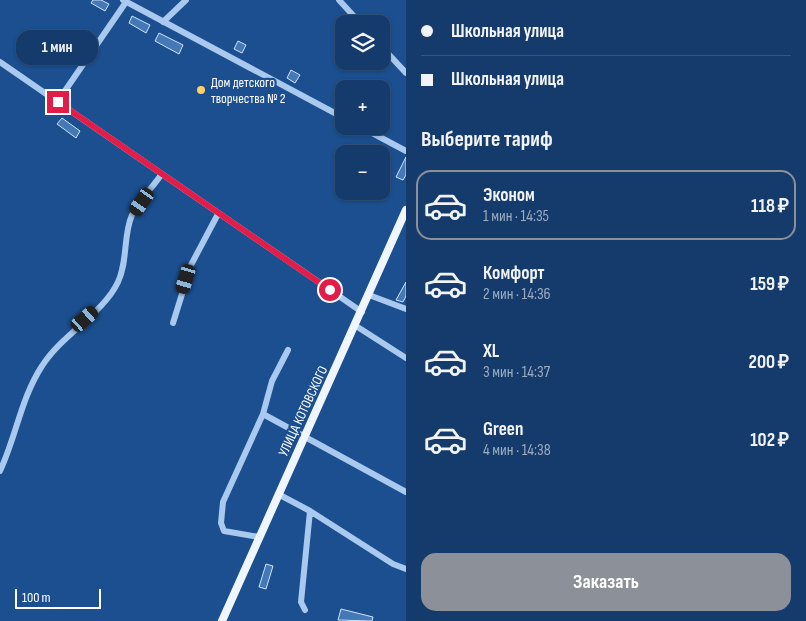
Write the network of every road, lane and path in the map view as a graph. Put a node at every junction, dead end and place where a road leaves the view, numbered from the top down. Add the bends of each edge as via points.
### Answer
1 (186, 0) edge
2 (339, 0) edge
3 (124, 1) edge
4 (353, 15) edge
5 (163, 22) junction
6 (390, 56) edge
7 (0, 62) edge
8 (406, 73) edge
9 (58, 102) junction
10 (335, 113) edge
11 (375, 135) edge
12 (406, 152) edge
13 (161, 175) junction
14 (406, 210) edge
15 (218, 214) junction
16 (369, 295) junction
17 (406, 309) edge
18 (362, 312) junction
19 (173, 323) dead end
20 (356, 326) junction
21 (288, 350) dead end
22 (406, 358) edge
23 (263, 414) junction
24 (305, 437) junction
25 (0, 471) edge
26 (406, 492) edge
27 (278, 494) junction
28 (310, 511) junction
29 (259, 537) junction
30 (406, 569) edge
31 (305, 610) dead end
32 (222, 621) edge

1 - 5 street
2 - 4 street
3 - 5 street
3 - 9 street
5 - 10 street
6 - 8 street
7 - 9 street
9 - 13 street
11 - 12 street
13 - 15 street
13 - 25 street via 132,216 123,264 106,301 59,344 42,366
14 - 16 main road, УЛИЦА КОТОВСКОГО
15 - 18 street
15 - 19 street via 191,265
16 - 17 street
16 - 18 main road, УЛИЦА КОТОВСКОГО
18 - 20 main road, УЛИЦА КОТОВСКОГО
20 - 22 street
20 - 24 main road, УЛИЦА КОТОВСКОГО
21 - 23 street via 272,380
23 - 24 street
23 - 29 street via 223,502 222,523 224,531
24 - 26 street
24 - 27 main road, УЛИЦА КОТОВСКОГО
27 - 28 street
27 - 29 main road, УЛИЦА КОТОВСКОГО
28 - 30 street
28 - 31 street via 302,602
29 - 32 main road, УЛИЦА КОТОВСКОГО

